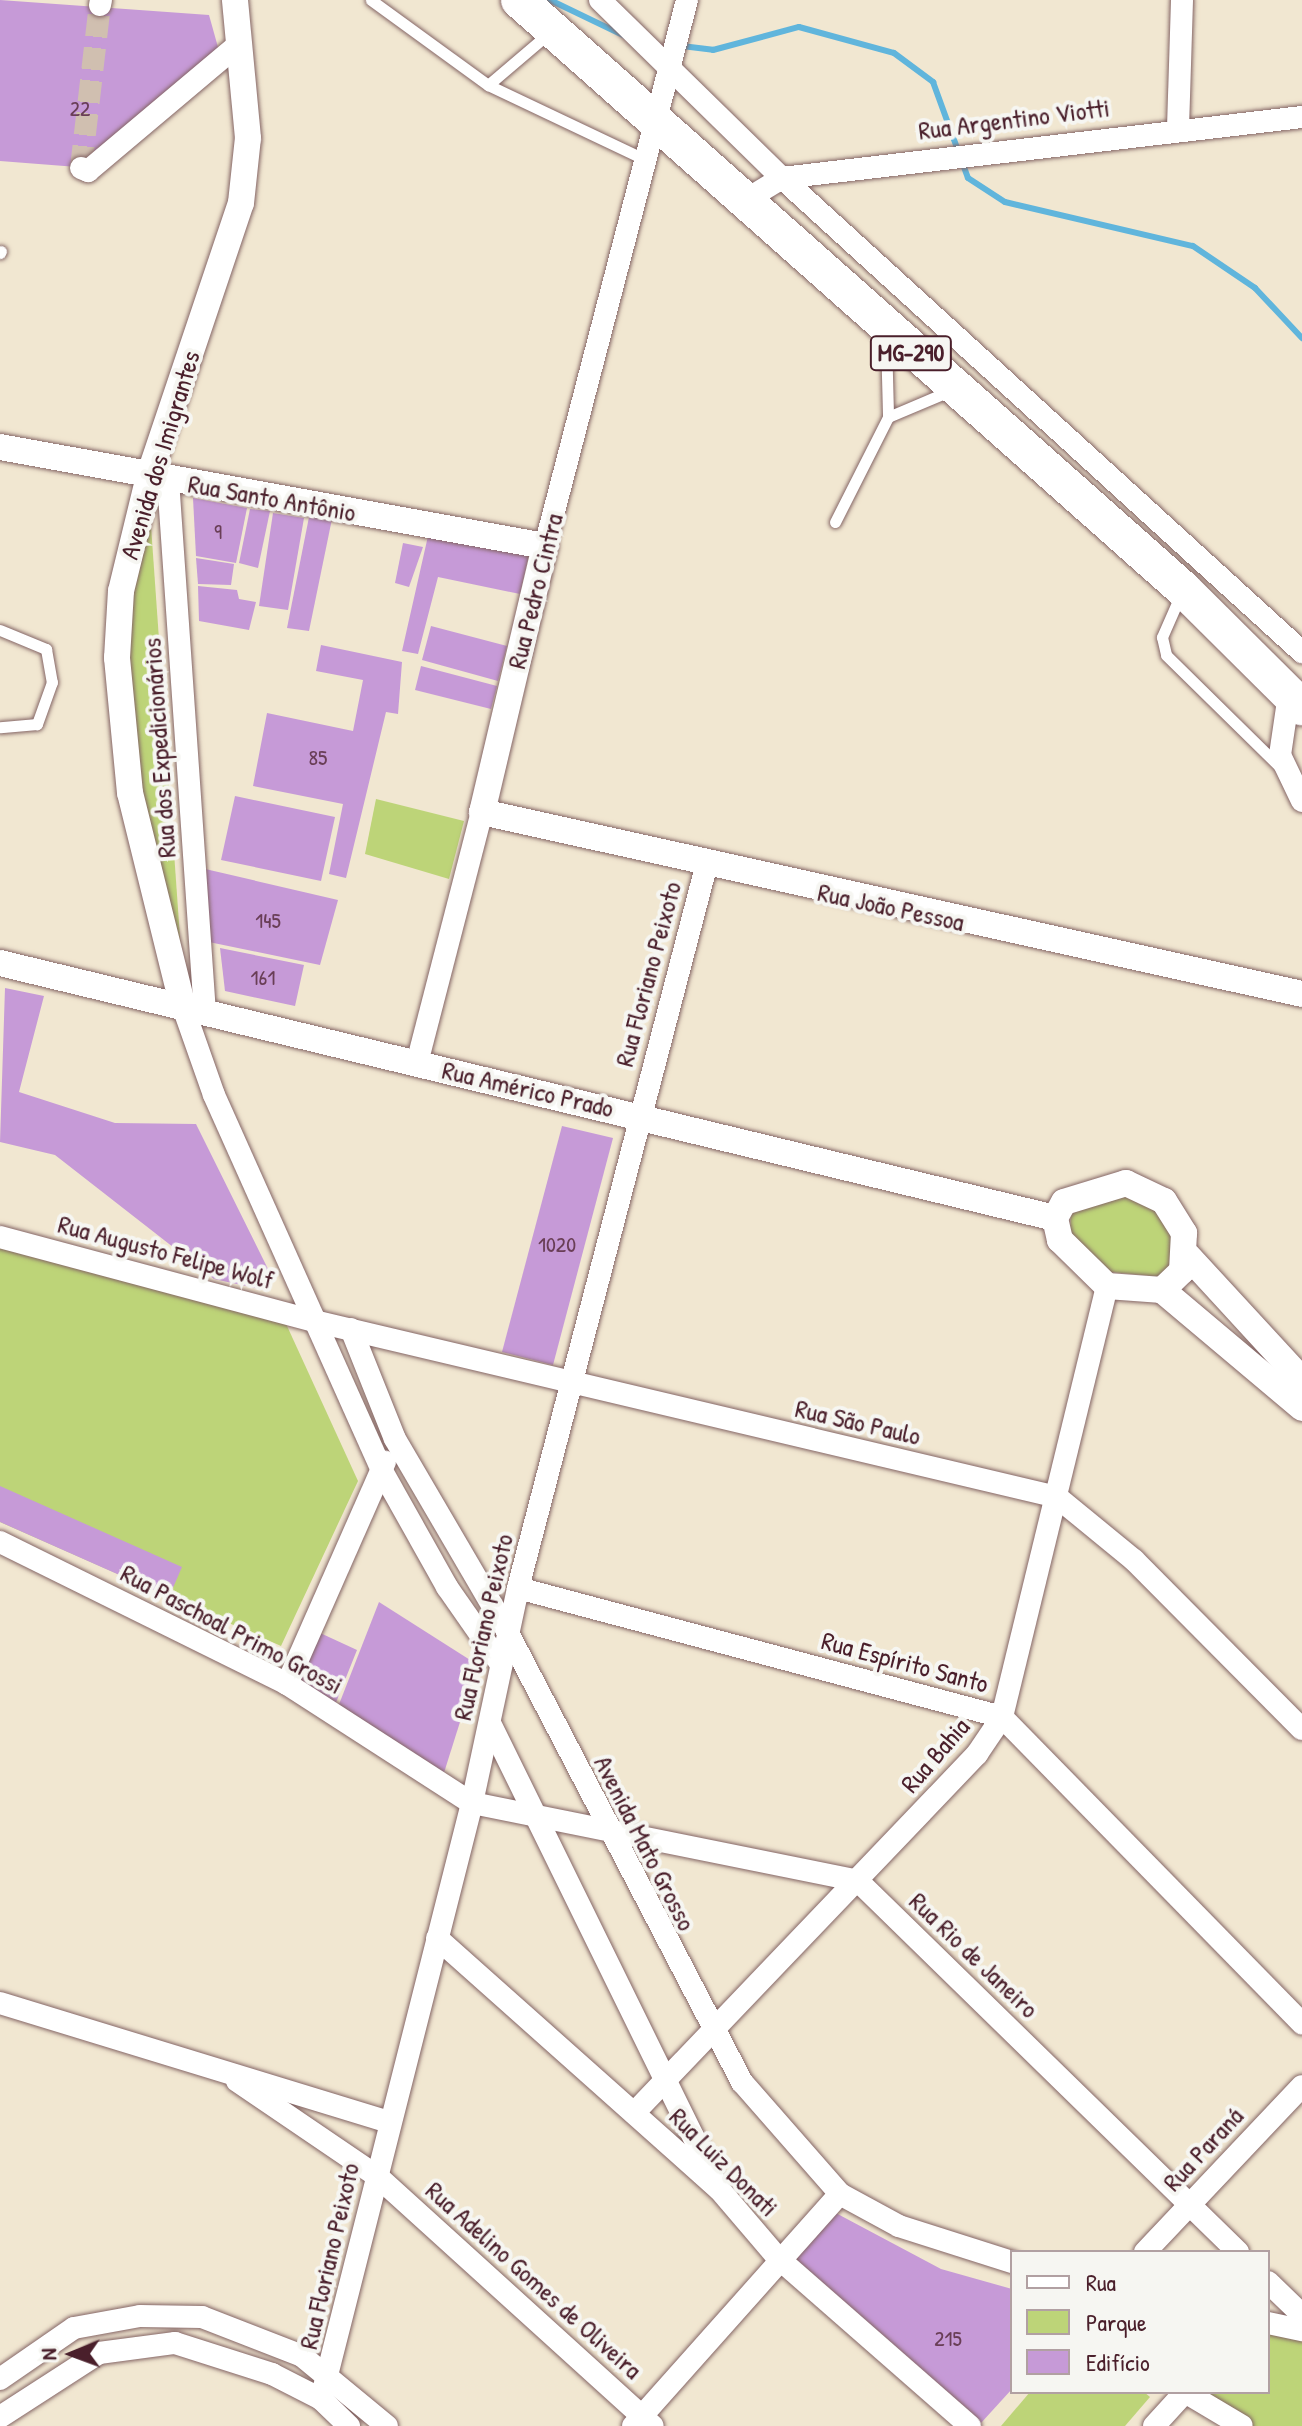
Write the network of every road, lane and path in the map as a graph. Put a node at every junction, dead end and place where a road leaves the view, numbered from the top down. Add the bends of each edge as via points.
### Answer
1 (235, 0) edge
2 (371, 0) edge
3 (519, 0) edge
4 (600, 0) edge
5 (687, 0) edge
6 (1182, 0) edge
7 (553, 30) junction
8 (240, 43) junction
9 (672, 65) junction
10 (488, 85) junction
11 (1302, 117) edge
12 (653, 119) junction
13 (1178, 128) junction
14 (646, 160) junction
15 (84, 169) dead end
16 (782, 178) junction
17 (741, 203) junction
18 (886, 331) junction
19 (952, 389) junction
20 (888, 417) junction
21 (0, 447) edge
22 (158, 478) junction
23 (835, 522) dead end
24 (545, 546) junction
25 (1183, 589) junction
26 (0, 630) edge
27 (1302, 652) edge
28 (1298, 692) edge
29 (0, 727) edge
30 (1283, 770) junction
31 (1302, 801) edge
32 (482, 812) junction
33 (706, 867) junction
34 (0, 963) edge
35 (1302, 994) edge
36 (194, 1010) junction
37 (417, 1063) junction
38 (640, 1115) junction
39 (1055, 1218) junction
40 (0, 1237) edge
41 (1188, 1256) junction
42 (1107, 1286) junction
43 (1162, 1290) junction
44 (318, 1322) junction
45 (351, 1329) junction
46 (1302, 1380) edge
47 (572, 1383) junction
48 (1302, 1408) edge
49 (395, 1439) junction
50 (382, 1471) junction
51 (1057, 1497) junction
52 (0, 1542) edge
53 (518, 1588) junction
54 (507, 1631) junction
55 (500, 1663) junction
56 (287, 1684) junction
57 (1002, 1717) junction
58 (490, 1723) junction
59 (1302, 1729) edge
60 (472, 1803) junction
61 (533, 1816) junction
62 (603, 1824) junction
63 (858, 1881) junction
64 (437, 1938) junction
65 (0, 2003) edge
66 (1302, 2023) edge
67 (712, 2032) junction
68 (666, 2079) junction
69 (237, 2081) junction
70 (1302, 2086) edge
71 (634, 2113) junction
72 (387, 2121) junction
73 (377, 2176) junction
74 (719, 2189) junction
75 (840, 2194) junction
76 (1189, 2204) junction
77 (1147, 2250) edge
78 (1236, 2250) edge
79 (778, 2258) junction
80 (1010, 2261) edge
81 (1270, 2284) edge
82 (1302, 2315) edge
83 (1270, 2323) edge
84 (1302, 2330) edge
85 (330, 2373) junction
86 (0, 2379) edge
87 (1183, 2394) edge
88 (1188, 2394) edge
89 (321, 2399) junction
90 (0, 2417) edge
91 (643, 2423) edge
92 (349, 2426) edge
93 (387, 2426) edge
94 (970, 2426) edge
95 (1154, 2426) edge
96 (1242, 2426) edge

1 - 8 street, Avenida dos Imigrantes
2 - 10 lane
3 - 7 highway, MG-290
4 - 9 street
5 - 9 street, Rua Pedro Cintra
6 - 13 street
7 - 10 lane
7 - 12 highway, MG-290
8 - 15 street
8 - 22 street, Avenida dos Imigrantes via 248,138 241,203
9 - 12 street, Rua Pedro Cintra
9 - 16 street
10 - 14 lane
11 - 13 street, Rua Argentino Viotti
12 - 14 street, Rua Pedro Cintra
12 - 17 highway, MG-290
13 - 16 street, Rua Argentino Viotti
14 - 24 street, Rua Pedro Cintra
16 - 17 street, Rua Argentino Viotti
16 - 27 street
17 - 18 highway, MG-290
18 - 19 highway, MG-290
18 - 20 lane
19 - 20 lane
19 - 25 highway, MG-290
20 - 23 lane
21 - 22 street, Rua Santo Antônio
22 - 24 street, Rua Santo Antônio
22 - 36 street, Rua dos Expedicionários
22 - 36 street, Avenida dos Imigrantes via 121,591 120,732
24 - 32 street, Rua Pedro Cintra
25 - 28 highway, MG-290
25 - 30 lane via 1162,637 1166,655
26 - 29 lane via 46,649 52,682 37,724
28 - 30 street
30 - 31 street
32 - 33 street, Rua João Pessoa
32 - 37 street, Rua Pedro Cintra
33 - 35 street, Rua João Pessoa
33 - 38 street, Rua Floriano Peixoto
34 - 36 street, Rua Américo Prado
36 - 37 street, Rua Américo Prado
36 - 44 street, Rua dos Expedicionários via 214,1095
37 - 38 street, Rua Américo Prado
38 - 39 street, Rua Américo Prado
38 - 47 street, Rua Floriano Peixoto
39 - 41 street via 1083,1191 1126,1183 1147,1189 1175,1214
39 - 42 street via 1072,1258
40 - 44 street, Rua Augusto Felipe Wolf
41 - 43 street
41 - 46 street
42 - 43 street
42 - 51 street, Rua Bahia
43 - 48 street
44 - 45 street, Rua São Paulo
44 - 50 street
45 - 47 street, Rua São Paulo
45 - 49 street, Avenida Mato Grosso
47 - 51 street, Rua São Paulo
47 - 53 street, Rua Floriano Peixoto
49 - 50 street
49 - 54 street, Avenida Mato Grosso
50 - 55 street via 447,1587
50 - 56 street
51 - 57 street, Rua Bahia
51 - 59 street, Rua São Paulo via 1134,1560
52 - 56 street, Rua Paschoal Primo Grossi
53 - 54 street, Rua Floriano Peixoto
53 - 57 street, Rua Espírito Santo
54 - 55 street, Rua Floriano Peixoto
54 - 62 street, Avenida Mato Grosso
55 - 58 street, Rua Floriano Peixoto
56 - 60 street, Rua Paschoal Primo Grossi
57 - 63 street, Rua Bahia
57 - 66 street, Rua Espírito Santo
58 - 60 street, Rua Floriano Peixoto
58 - 61 street
60 - 61 street
60 - 64 street, Rua Floriano Peixoto
61 - 62 street
61 - 68 street
62 - 63 street
62 - 67 street, Avenida Mato Grosso
63 - 67 street, Rua Bahia
63 - 76 street, Rua Rio de Janeiro
64 - 71 street, Rua Luiz Donati
64 - 72 street, Rua Floriano Peixoto
65 - 69 street
67 - 68 street, Rua Bahia
67 - 75 street, Avenida Mato Grosso via 773,2125
68 - 71 street, Rua Bahia
68 - 74 street
69 - 72 street
69 - 73 street, Rua Adelino Gomes de Oliveira
70 - 76 street, Rua Paraná
71 - 74 street, Rua Luiz Donati
72 - 73 street, Rua Floriano Peixoto
73 - 85 street, Rua Floriano Peixoto
73 - 91 street, Rua Adelino Gomes de Oliveira
74 - 79 street, Rua Luiz Donati
75 - 79 street
75 - 80 street, Avenida Mato Grosso via 899,2226
76 - 77 street, Rua Paraná
76 - 78 street, Rua Rio de Janeiro
79 - 91 street
79 - 94 street, Rua Luiz Donati
81 - 82 street
83 - 84 street
85 - 86 street via 229,2324 140,2316 62,2333
85 - 89 street, Rua Floriano Peixoto
85 - 93 street
87 - 95 street
88 - 96 street
89 - 90 street via 223,2352 143,2344 99,2353
89 - 92 street

